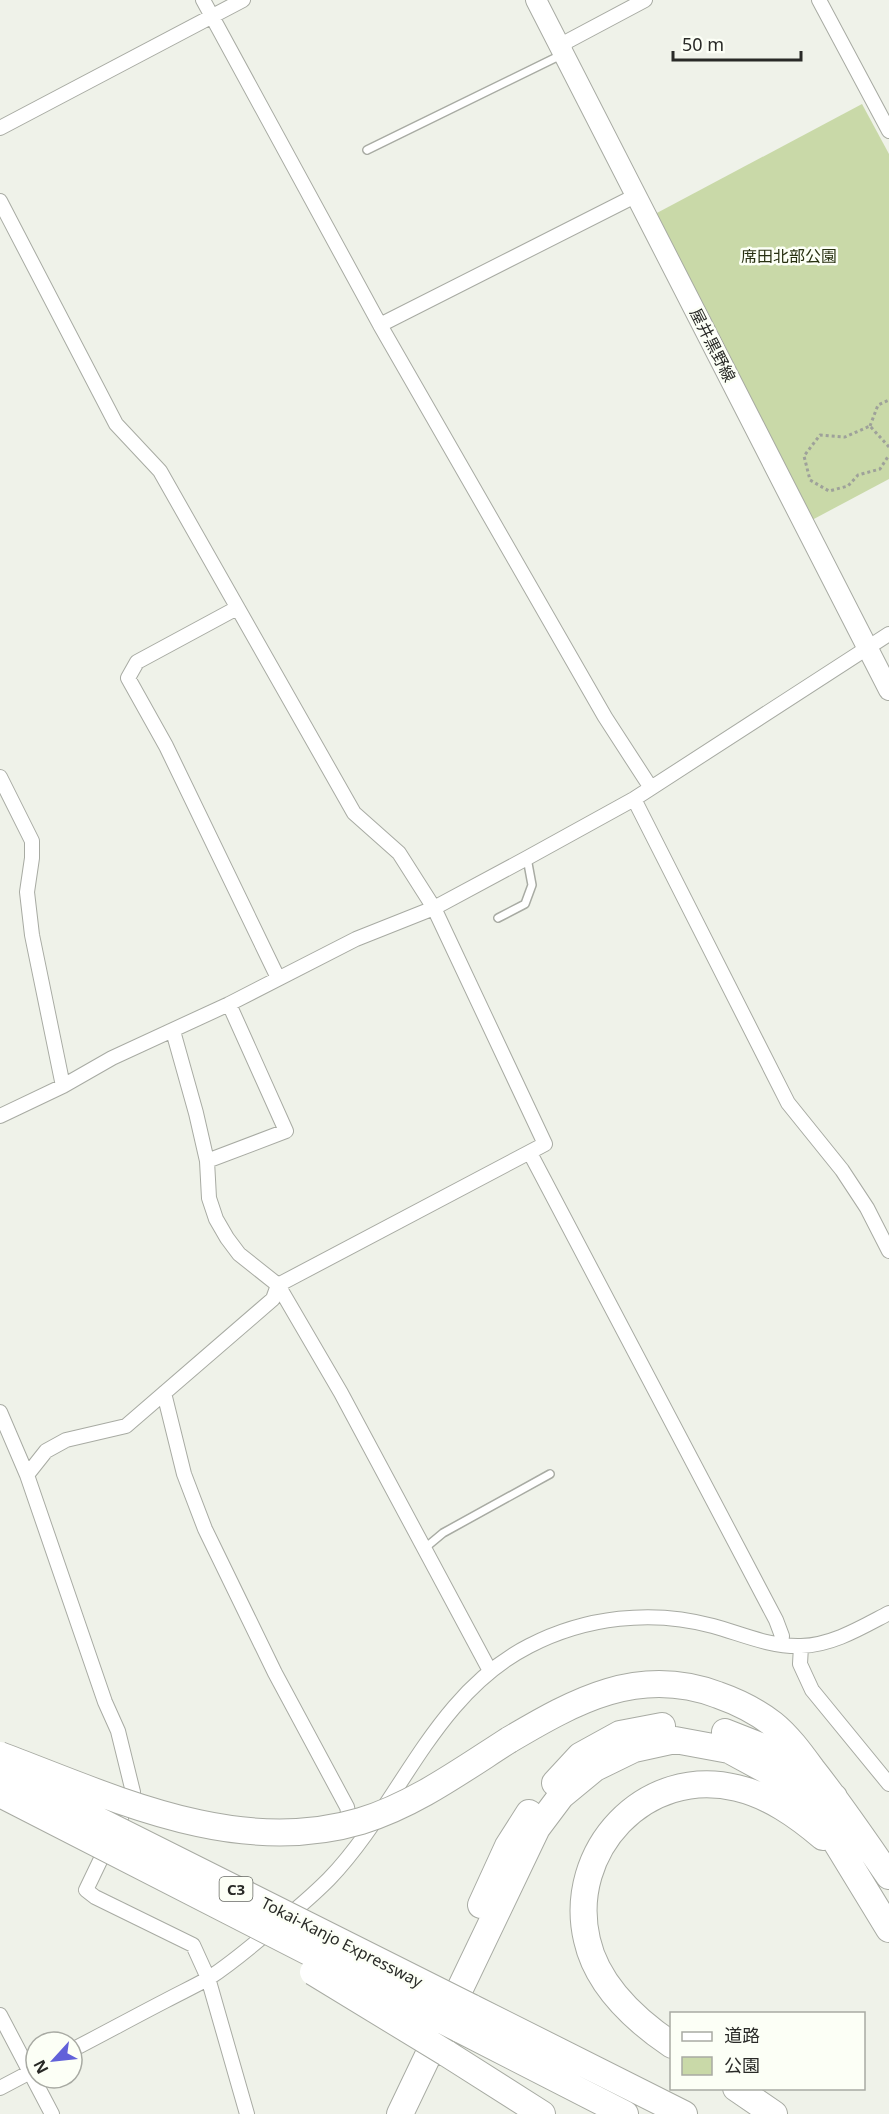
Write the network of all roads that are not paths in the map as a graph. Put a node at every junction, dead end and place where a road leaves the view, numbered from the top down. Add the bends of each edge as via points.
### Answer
1 (203, 0) edge
2 (243, 0) edge
3 (536, 0) edge
4 (645, 0) edge
5 (819, 0) edge
6 (212, 16) junction
7 (562, 48) junction
8 (0, 128) edge
9 (889, 131) edge
10 (367, 150) dead end
11 (637, 195) junction
12 (0, 201) edge
13 (380, 325) junction
14 (237, 608) junction
15 (889, 634) edge
16 (868, 649) junction
17 (889, 690) edge
18 (0, 777) edge
19 (651, 788) junction
20 (634, 800) junction
21 (527, 858) junction
22 (434, 908) junction
23 (498, 918) dead end
24 (278, 978) junction
25 (229, 1004) junction
26 (173, 1031) junction
27 (63, 1086) junction
28 (0, 1116) edge
29 (530, 1153) junction
30 (207, 1161) junction
31 (889, 1251) edge
32 (278, 1285) junction
33 (164, 1393) junction
34 (0, 1412) edge
35 (550, 1474) dead end
36 (27, 1475) junction
37 (425, 1548) junction
38 (889, 1613) edge
39 (781, 1644) junction
40 (801, 1646) junction
41 (489, 1671) junction
42 (0, 1755) edge
43 (0, 1771) edge
44 (889, 1784) edge
45 (0, 1794) edge
46 (834, 1797) junction
47 (356, 1846) junction
48 (121, 1857) junction
49 (852, 1871) junction
50 (889, 1876) edge
51 (889, 1929) edge
52 (208, 1978) junction
53 (0, 2015) edge
54 (670, 2043) edge
55 (84, 2044) edge
56 (24, 2056) edge
57 (24, 2076) edge
58 (0, 2088) edge
59 (41, 2090) edge
60 (739, 2090) edge
61 (52, 2114) edge
62 (247, 2114) edge
63 (381, 2114) edge
64 (400, 2114) edge
65 (542, 2114) edge
66 (625, 2114) edge
67 (684, 2114) edge
68 (774, 2114) edge

1 - 6 street
2 - 6 street
3 - 7 main road, 屋井黒野線
4 - 7 street via 568,41
5 - 9 street
6 - 8 street
6 - 13 street
7 - 10 lane via 557,57
7 - 11 main road, 屋井黒野線
11 - 13 street
11 - 16 main road, 屋井黒野線
12 - 14 street via 116,424 160,471
13 - 19 street via 605,717
14 - 22 street via 354,813 399,853
14 - 24 street via 137,662 128,678 166,746
15 - 16 street
16 - 17 main road, 屋井黒野線
16 - 19 street
18 - 27 street via 32,841 27,892 32,935
19 - 20 street
20 - 21 street
20 - 31 street via 788,1103 842,1170
21 - 22 street
21 - 23 lane via 532,885 525,904
22 - 24 street via 356,939
22 - 29 street via 545,1144
24 - 25 street
25 - 26 street
25 - 30 street via 286,1131
26 - 27 street via 112,1058
26 - 30 street
27 - 28 street
29 - 32 street
29 - 39 street via 776,1620
30 - 32 street via 209,1198 216,1219 239,1254
32 - 33 street via 273,1299
32 - 37 street
33 - 36 street via 126,1426 66,1440 45,1451
33 - 47 street via 184,1474 205,1529 275,1674 347,1807
34 - 36 street
35 - 37 lane via 443,1533
36 - 52 street via 118,1731 133,1792 86,1890 193,1945
37 - 41 street
38 - 40 street via 849,1634
39 - 40 street
39 - 41 street via 683,1619 631,1617 580,1625 552,1635
40 - 44 street via 800,1664 812,1690
41 - 47 street via 443,1720
42 - 46 highway, bridge via 107,1796 200,1825 279,1833 322,1829 362,1821 403,1803 558,1711 592,1696 629,1686 666,1683 706,1690 745,1705 775,1725
43 - 67 highway, Tokai-Kanjo Expressway / C3, bridge
45 - 48 highway, Tokai-Kanjo Expressway / C3, bridge
46 - 50 highway
46 - 63 highway via 802,1769 763,1747 722,1731 669,1725 620,1734 580,1756 537,1801 508,1846
47 - 52 street via 303,1903
48 - 65 highway, bridge
48 - 66 highway, Tokai-Kanjo Expressway / C3, bridge
49 - 51 highway
49 - 54 highway via 831,1844 801,1818 735,1787 687,1786 640,1804 621,1819 604,1839 591,1864 583,1917 587,1942 613,1993
49 - 64 highway via 807,1800 775,1775 729,1750 675,1740 634,1749 595,1768 561,1796 537,1828
52 - 55 street
52 - 62 street
53 - 56 street
57 - 58 street
59 - 61 street
60 - 68 highway

